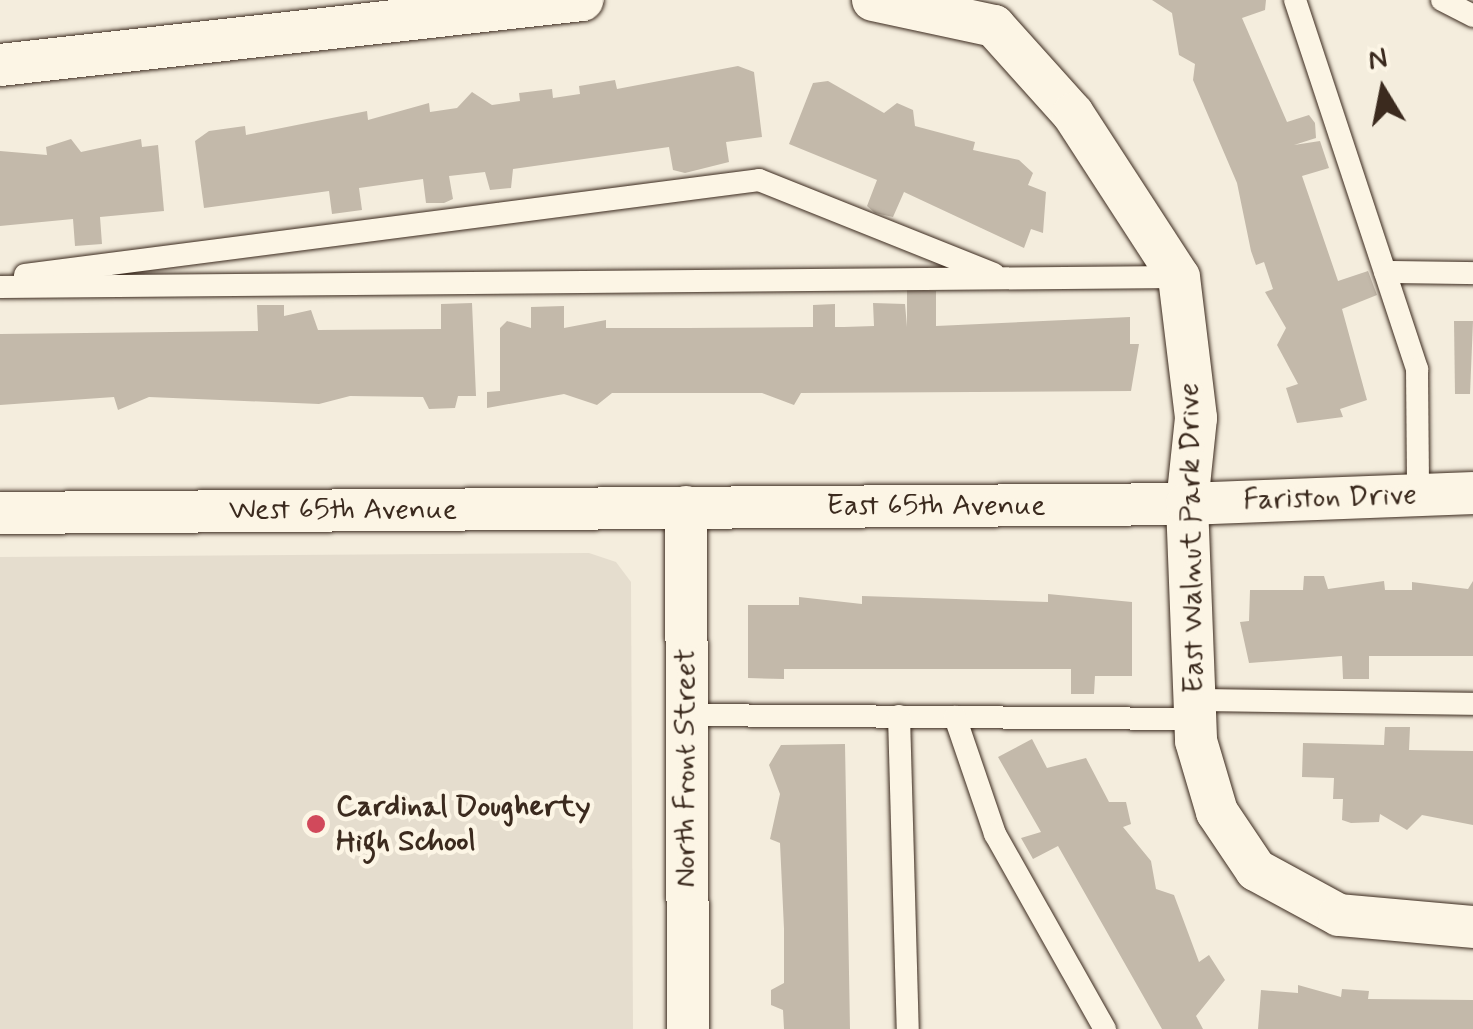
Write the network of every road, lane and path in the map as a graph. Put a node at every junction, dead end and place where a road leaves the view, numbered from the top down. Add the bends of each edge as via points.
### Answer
1 (582, 0) edge
2 (873, 0) edge
3 (1294, 0) edge
4 (1442, 0) edge
5 (1002, 13) edge
6 (1473, 16) edge
7 (0, 65) edge
8 (1385, 272) junction
9 (1473, 273) edge
10 (0, 278) edge
11 (1179, 278) junction
12 (1006, 280) junction
13 (0, 286) edge
14 (1473, 493) edge
15 (1418, 494) junction
16 (1186, 504) junction
17 (686, 507) junction
18 (0, 512) edge
19 (1473, 704) edge
20 (1195, 709) junction
21 (684, 715) junction
22 (899, 716) junction
23 (955, 716) junction
24 (1473, 926) edge
25 (688, 1029) edge
26 (908, 1029) edge
27 (1105, 1029) edge

1 - 7 street
2 - 5 street
3 - 8 lane
4 - 6 lane
5 - 11 street, East Walnut Park Drive via 1152,223
8 - 9 lane
8 - 15 lane via 1417,368
10 - 12 lane via 759,180
11 - 12 lane
11 - 16 street, East Walnut Park Drive via 1196,418
12 - 13 lane
14 - 15 street, Fariston Drive
15 - 16 street, Fariston Drive
16 - 17 street, East 65th Avenue
16 - 20 street, East Walnut Park Drive
17 - 18 street, West 65th Avenue
17 - 21 street, North Front Street
19 - 20 lane
20 - 23 lane
20 - 24 street, East Walnut Park Drive via 1217,812 1256,870 1339,915
21 - 22 lane
21 - 25 street, North Front Street
22 - 23 lane
22 - 26 lane
23 - 27 lane via 995,834

